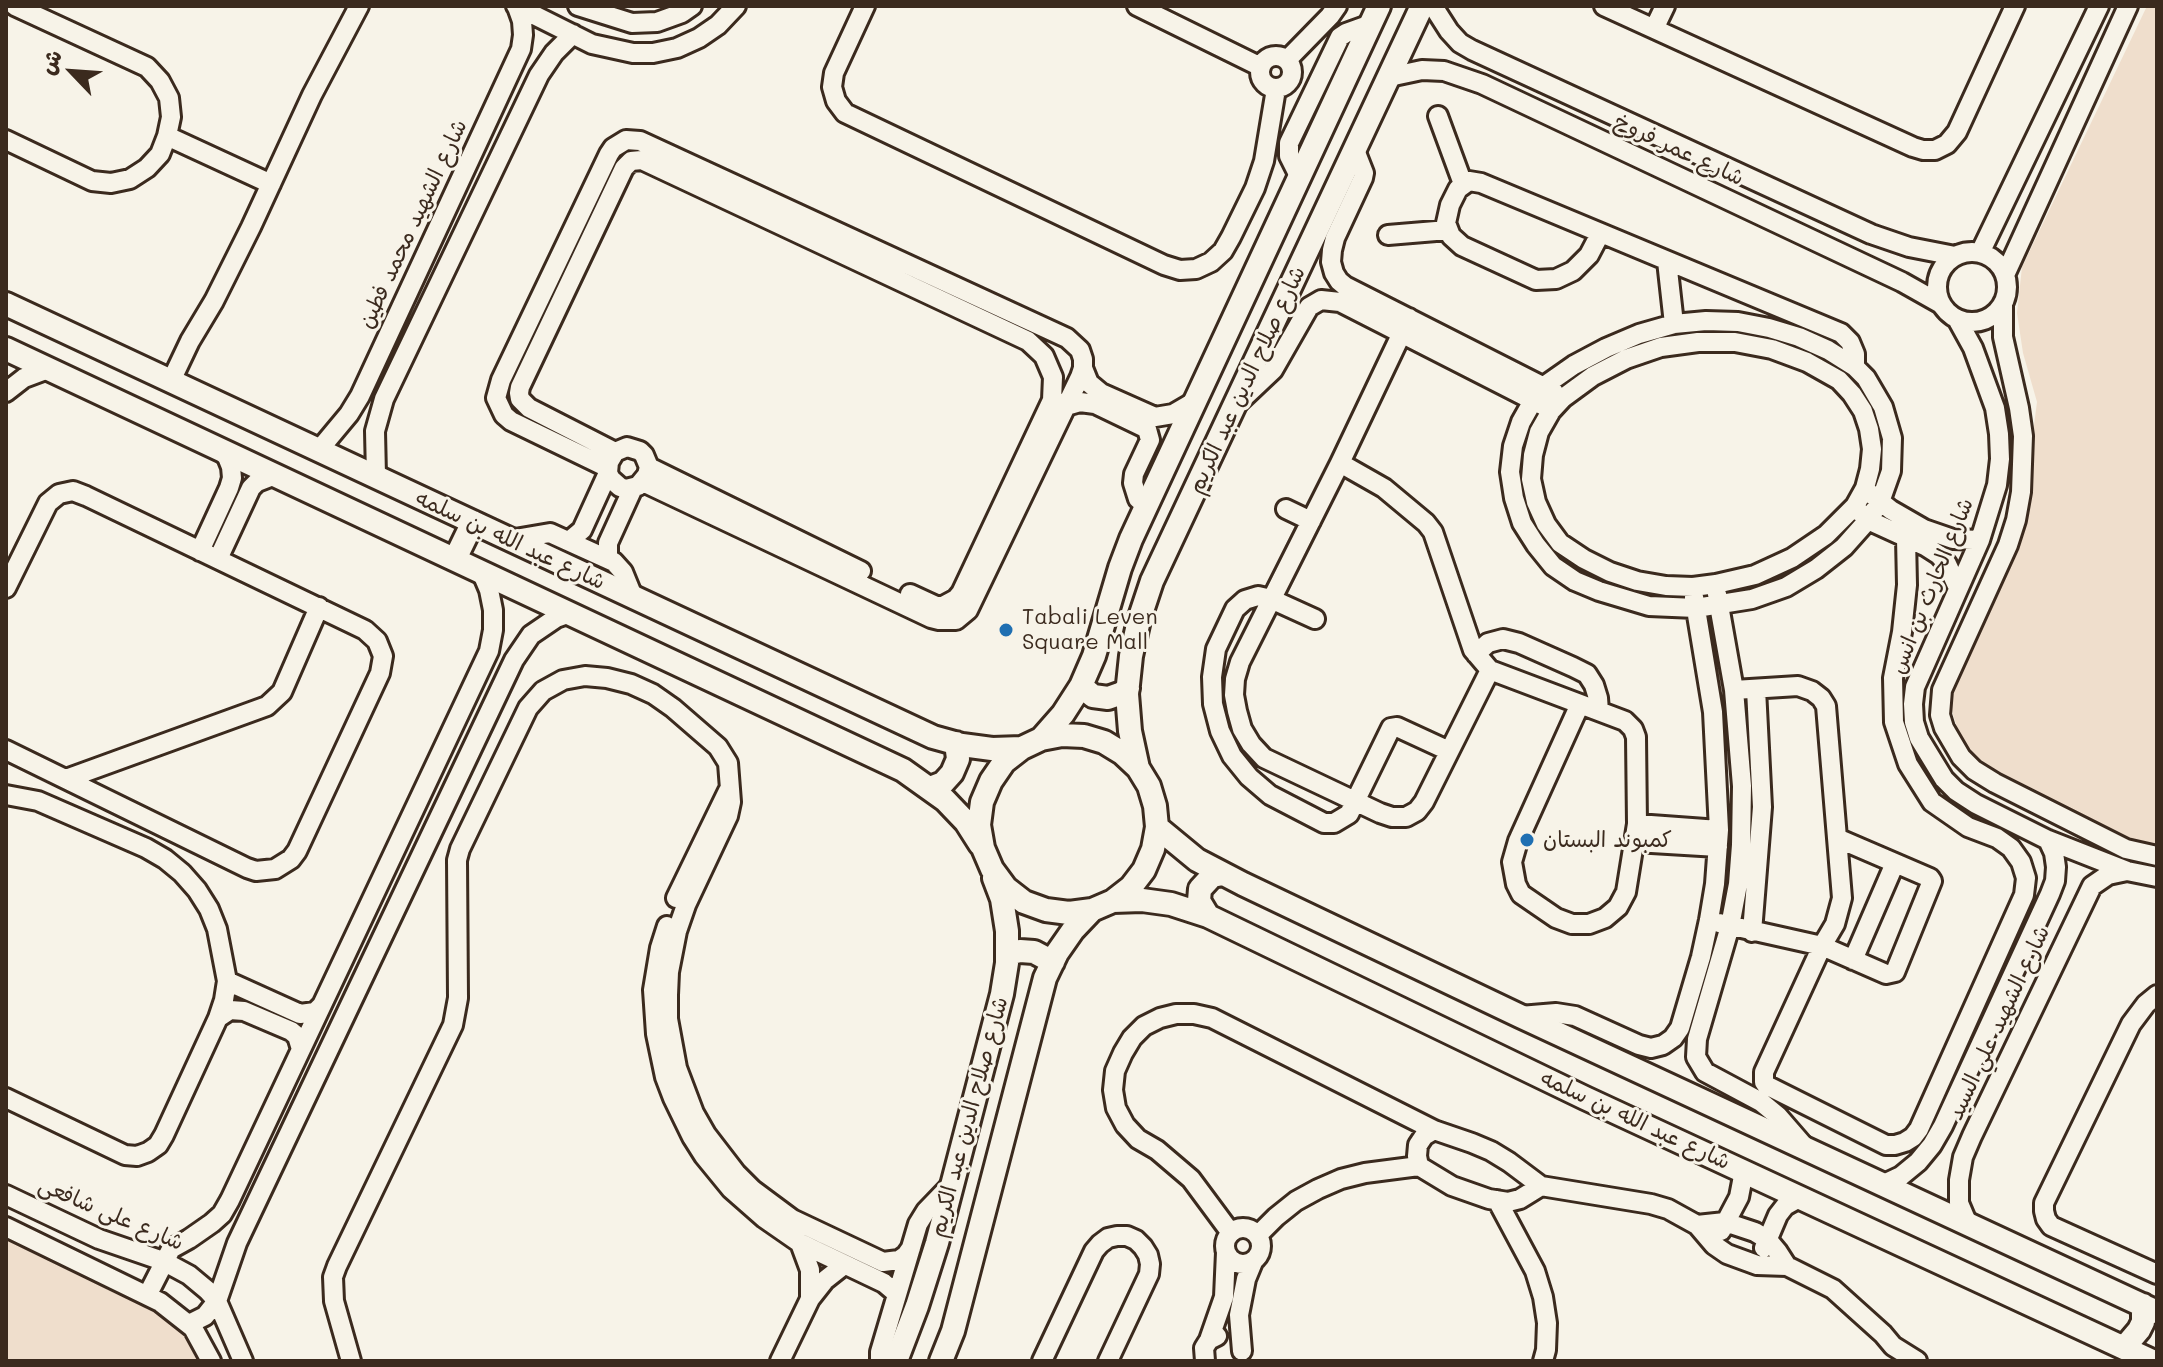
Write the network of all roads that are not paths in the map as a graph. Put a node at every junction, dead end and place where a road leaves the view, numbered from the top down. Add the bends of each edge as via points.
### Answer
1 (15, 6) edge
2 (349, 6) edge
3 (359, 6) edge
4 (517, 6) edge
5 (578, 6) edge
6 (692, 6) edge
7 (736, 6) edge
8 (865, 6) edge
9 (1137, 6) edge
10 (1337, 6) edge
11 (1422, 6) edge
12 (1433, 6) edge
13 (1604, 6) edge
14 (1665, 6) edge
15 (2015, 6) edge
16 (2099, 6) edge
17 (2128, 6) edge
18 (1375, 15) edge
19 (632, 23) junction
20 (1654, 29) junction
21 (344, 32) junction
22 (573, 34) junction
23 (633, 53) junction
24 (1480, 54) junction
25 (1261, 67) junction
26 (1285, 76) junction
27 (1389, 77) junction
28 (1469, 79) junction
29 (1314, 89) junction
30 (1438, 116) dead end
31 (167, 136) junction
32 (6, 140) edge
33 (1355, 150) junction
34 (1299, 176) junction
35 (271, 184) junction
36 (1463, 184) junction
37 (1997, 219) junction
38 (2025, 229) junction
39 (1448, 230) junction
40 (1600, 234) junction
41 (1388, 235) dead end
42 (1878, 236) junction
43 (561, 253) junction
44 (1980, 253) junction
45 (1955, 256) junction
46 (580, 261) junction
47 (1667, 261) junction
48 (882, 262) junction
49 (1867, 265) junction
50 (2005, 275) junction
51 (545, 285) junction
52 (564, 294) junction
53 (2003, 303) junction
54 (6, 304) edge
55 (1941, 304) junction
56 (1957, 319) junction
57 (1674, 324) junction
58 (1405, 326) junction
59 (6, 349) edge
60 (1855, 367) junction
61 (1083, 368) junction
62 (48, 369) junction
63 (177, 384) junction
64 (6, 392) edge
65 (1539, 393) junction
66 (1197, 400) junction
67 (1059, 403) junction
68 (1557, 404) junction
69 (1236, 405) junction
70 (1153, 425) junction
71 (220, 449) junction
72 (319, 450) junction
73 (1340, 463) junction
74 (610, 464) junction
75 (275, 475) junction
76 (376, 476) junction
77 (641, 479) junction
78 (1865, 488) junction
79 (1880, 502) junction
80 (1147, 506) junction
81 (1286, 509) dead end
82 (1861, 513) junction
83 (1311, 521) junction
84 (473, 522) junction
85 (1906, 538) junction
86 (509, 540) junction
87 (1980, 540) junction
88 (569, 541) junction
89 (200, 551) junction
90 (218, 559) junction
91 (455, 559) junction
92 (608, 559) junction
93 (481, 571) junction
94 (1716, 584) junction
95 (1693, 587) junction
96 (6, 588) edge
97 (1958, 588) junction
98 (634, 599) junction
99 (1271, 599) junction
100 (1719, 605) junction
101 (319, 607) junction
102 (1696, 608) junction
103 (570, 613) junction
104 (1315, 619) dead end
105 (1476, 654) junction
106 (1490, 670) junction
107 (1081, 686) junction
108 (1128, 688) junction
109 (1756, 689) junction
110 (1734, 690) junction
111 (1580, 704) junction
112 (1599, 711) junction
113 (1944, 728) junction
114 (1919, 738) junction
115 (956, 743) junction
116 (1032, 744) junction
117 (6, 750) edge
118 (1449, 751) junction
119 (1138, 768) junction
120 (66, 779) junction
121 (930, 788) junction
122 (6, 795) edge
123 (1356, 802) junction
124 (1157, 827) junction
125 (1636, 833) junction
126 (1719, 838) junction
127 (1837, 838) junction
128 (2048, 840) junction
129 (983, 848) junction
130 (2157, 856) edge
131 (1895, 863) junction
132 (992, 869) junction
133 (2127, 871) junction
134 (1223, 874) junction
135 (2157, 877) edge
136 (2050, 894) junction
137 (2082, 904) junction
138 (1103, 905) junction
139 (1208, 916) junction
140 (1709, 920) junction
141 (1730, 926) junction
142 (1752, 932) junction
143 (1822, 946) junction
144 (1007, 954) junction
145 (1853, 960) junction
146 (1053, 962) junction
147 (227, 981) junction
148 (2157, 995) edge
149 (255, 1005) junction
150 (321, 1006) junction
151 (1520, 1016) junction
152 (218, 1018) junction
153 (301, 1049) junction
154 (6, 1098) edge
155 (1434, 1130) junction
156 (1940, 1132) junction
157 (1968, 1144) junction
158 (1806, 1148) junction
159 (1419, 1166) junction
160 (1744, 1171) junction
161 (1884, 1184) junction
162 (951, 1185) junction
163 (1541, 1186) junction
164 (6, 1195) edge
165 (1801, 1197) junction
166 (1497, 1200) junction
167 (1725, 1222) junction
168 (1967, 1222) junction
169 (1697, 1225) junction
170 (6, 1227) edge
171 (1231, 1233) junction
172 (1258, 1235) junction
173 (1768, 1240) junction
174 (814, 1243) junction
175 (1714, 1245) junction
176 (911, 1248) junction
177 (1226, 1252) junction
178 (163, 1261) junction
179 (1253, 1262) junction
180 (844, 1265) junction
181 (1757, 1265) junction
182 (870, 1266) junction
183 (1787, 1266) junction
184 (2157, 1273) edge
185 (148, 1294) junction
186 (897, 1294) junction
187 (810, 1299) junction
188 (217, 1301) junction
189 (2150, 1309) edge
190 (189, 1324) junction
191 (1209, 1340) junction
192 (2121, 1346) junction
193 (1241, 1356) edge
194 (211, 1361) edge
195 (243, 1361) edge
196 (351, 1361) edge
197 (780, 1361) edge
198 (880, 1361) edge
199 (896, 1361) edge
200 (941, 1361) edge
201 (1042, 1361) edge
202 (1108, 1361) edge
203 (1205, 1361) edge
204 (1543, 1361) edge
205 (1917, 1361) edge
206 (2152, 1361) edge

1 - 31 street via 147,67 169,98
2 - 21 street
3 - 21 street
4 - 22 street
4 - 72 street, شارع الشهيد محمد فطين via 521,49 360,396
5 - 19 street
6 - 19 street via 657,22
7 - 23 street via 699,38 677,48
8 - 26 street via 834,73 832,87 845,113 1180,270 1211,262 1227,244 1255,188
9 - 25 street
10 - 26 street
11 - 27 main road, شارع صلاح الدين عبد الكريم
12 - 24 street, شارع عمر فروخ via 1460,43
13 - 20 street
14 - 20 street
15 - 20 street via 1957,132 1935,150 1913,147
16 - 37 street
17 - 38 street
18 - 29 street via 1340,37
18 - 34 main road, شارع صلاح الدين عبد الكريم
19 - 23 street
21 - 35 street
22 - 23 street
22 - 76 street via 539,75 384,399 375,431
24 - 28 street
24 - 42 street, شارع عمر فروخ
25 - 26 street via 1265,84
25 - 26 street via 1276,56
26 - 29 street
27 - 28 street, شارع عمر فروخ via 1422,70
27 - 33 main road, شارع صلاح الدين عبد الكريم
28 - 49 street, شارع عمر فروخ
29 - 34 street via 1287,149
30 - 36 street
31 - 32 street via 147,168 111,183 92,181
31 - 35 street
33 - 58 street via 1364,173 1332,250 1334,273
33 - 69 main road, شارع صلاح الدين عبد الكريم
34 - 66 main road, شارع صلاح الدين عبد الكريم
35 - 63 street via 214,301 201,345
36 - 39 street via 1450,205
36 - 40 street via 1481,183
37 - 38 street via 2009,229
37 - 44 street
38 - 50 street
39 - 40 street via 1462,246 1536,280 1573,271
39 - 41 street
40 - 47 street
42 - 45 street, شارع عمر فروخ
42 - 49 street via 1880,251
43 - 46 street
43 - 48 street via 609,154 619,143 633,139
43 - 51 street
44 - 45 street
44 - 50 street
45 - 55 street via 1940,272
46 - 48 street via 624,168 637,159
46 - 52 street
47 - 57 street
47 - 60 street via 1841,333 1855,354
48 - 61 street via 1067,338 1080,350
48 - 67 street via 1037,348 1053,377
49 - 55 street, شارع عمر فروخ
50 - 53 street
51 - 52 street
51 - 74 street via 497,388 499,407 511,421
52 - 74 street via 520,387 520,399
53 - 56 street via 1978,322
53 - 113 street via 2003,337 2023,436 2021,492 2008,545 1942,690
54 - 63 main road, شارع عبد الله بن سلمه
55 - 56 street
56 - 87 street, شارع الحارث بن انس via 1987,384 1999,434 1997,485
57 - 60 street via 1738,322 1769,328 1828,350
57 - 65 street via 1606,348
58 - 65 street
58 - 69 street via 1340,302 1314,302 1273,370
58 - 73 street
59 - 62 main road, شارع عبد الله بن سلمه
60 - 79 street via 1876,392 1892,438 1891,471
61 - 67 street
61 - 70 street via 1101,393 1146,414
62 - 64 street
62 - 71 main road, شارع عبد الله بن سلمه
63 - 72 main road, شارع عبد الله بن سلمه
65 - 68 street
65 - 102 street via 1521,422 1510,472 1522,523 1536,545 1553,566 1599,591 1649,606
66 - 70 street
66 - 80 main road, شارع صلاح الدين عبد الكريم
67 - 70 street via 1095,404 1140,425
67 - 77 street via 956,599 943,606 855,575
68 - 78 street via 1604,370 1661,347 1735,342 1772,349 1807,362 1852,394 1863,411 1872,449
68 - 95 street via 1539,432 1531,479 1536,502 1560,543 1610,572
69 - 108 main road, شارع صلاح الدين عبد الكريم via 1152,581 1139,620
70 - 80 street via 1133,483 1135,494
71 - 75 main road, شارع عبد الله بن سلمه
71 - 89 street via 232,478
72 - 76 main road, شارع عبد الله بن سلمه
73 - 83 street
73 - 105 street via 1384,488 1433,532
74 - 77 street via 620,487
74 - 77 street via 627,447 640,451
74 - 88 street via 582,530
75 - 90 street via 251,488
75 - 91 main road, شارع عبد الله بن سلمه
76 - 84 main road, شارع عبد الله بن سلمه
77 - 92 street via 608,543
78 - 79 street
78 - 82 street
79 - 82 street
79 - 87 street via 1903,519 1946,537
80 - 107 main road, شارع صلاح الدين عبد الكريم via 1120,568
81 - 83 street
82 - 85 street
82 - 94 street via 1792,558 1755,575
82 - 100 street via 1844,547 1826,562 1786,587
83 - 99 street
84 - 86 main road, شارع عبد الله بن سلمه
84 - 91 main road
85 - 97 street via 1939,555
85 - 143 street via 1907,585 1893,678 1894,722 1908,764 1932,802 2011,848 2026,878 2021,903 1919,1129 1905,1142 1886,1145 1764,1082
86 - 88 street via 550,533
86 - 98 main road, شارع عبد الله بن سلمه
87 - 97 street, شارع الحارث بن انس
88 - 92 street
89 - 90 street
89 - 96 street via 80,493 65,492 48,503
90 - 101 street
91 - 93 main road, شارع عبد الله بن سلمه
92 - 98 street via 623,572
93 - 103 main road, شارع عبد الله بن سلمه
93 - 150 street via 493,610 489,651
94 - 95 street
94 - 100 street
95 - 102 street
97 - 114 street, شارع الحارث بن انس via 1915,687 1913,713
98 - 115 main road, شارع عبد الله بن سلمه
99 - 104 street
99 - 123 street via 1235,679 1242,729 1264,758
99 - 123 street via 1258,596 1235,609 1216,649 1213,704 1220,731 1232,756 1270,795 1324,823 1342,820
100 - 102 street
100 - 110 street
101 - 120 street via 282,692 267,706
101 - 120 street via 372,635 383,665 297,851 283,864 266,871 247,868
102 - 126 street via 1713,712
103 - 121 main road, شارع عبد الله بن سلمه via 903,770
103 - 188 street via 531,635 514,660 237,1243
105 - 106 street
105 - 112 street via 1503,639 1573,667 1594,685
106 - 111 street
106 - 118 street
107 - 108 main road via 1093,696 1108,698
107 - 116 main road, شارع صلاح الدين عبد الكريم via 1063,714
108 - 119 main road, شارع صلاح الدين عبد الكريم
109 - 110 street
109 - 127 street via 1798,686 1812,691 1826,706
109 - 142 street via 1762,807
110 - 141 street via 1741,845
111 - 112 street
111 - 125 street via 1514,851 1516,884 1521,894 1556,918 1572,924 1605,918 1626,892
112 - 125 street via 1625,721 1636,737
113 - 114 street
113 - 130 street via 1974,770 2126,849
114 - 128 street, شارع الحارث بن انس via 1956,791
115 - 116 main road, شارع عبد الله بن سلمه via 992,749
115 - 121 main road via 958,759 952,773
116 - 119 main road via 1062,735 1084,736 1104,742
116 - 129 main road via 1004,762 991,781 979,825
117 - 120 street
118 - 123 street via 1417,811 1392,817
118 - 123 street via 1391,728
119 - 124 main road via 1149,786
121 - 129 main road, شارع عبد الله بن سلمه via 966,822
122 - 147 street via 38,801 146,848 174,866 209,909
124 - 134 main road, شارع عبد الله بن سلمه
124 - 138 main road via 1144,870 1131,887
125 - 126 street
126 - 140 street
127 - 131 street
127 - 143 street via 1842,898
128 - 133 street, شارع الحارث بن انس
128 - 136 street, شارع الشهيد علي السيد via 2056,867
129 - 132 main road
131 - 145 street
131 - 145 street via 1933,883 1895,972 1886,974
132 - 138 main road via 1024,902 1046,910 1069,913
132 - 144 main road, شارع صلاح الدين عبد الكريم via 1002,899
133 - 135 street, شارع الحارث بن انس
133 - 137 street, شارع الشهيد علي السيد via 2092,886
134 - 139 main road via 1212,876 1200,889 1199,901
134 - 151 main road, شارع عبد الله بن سلمه
136 - 137 street via 2071,894
136 - 156 street, شارع الشهيد علي السيد
137 - 157 street, شارع الشهيد علي السيد
138 - 139 main road, شارع عبد الله بن سلمه via 1142,900
138 - 146 main road, شارع صلاح الدين عبد الكريم via 1073,930
139 - 160 main road, شارع عبد الله بن سلمه
140 - 141 street
140 - 151 street via 1680,1028 1663,1045 1639,1045 1575,1016
141 - 142 street
141 - 158 street via 1695,1048 1699,1066 1761,1102
142 - 143 street
143 - 145 street
144 - 146 main road via 1034,952
144 - 162 main road, شارع صلاح الدين عبد الكريم via 1002,994
146 - 200 main road, شارع صلاح الدين عبد الكريم
147 - 149 street
147 - 152 street
148 - 184 street via 2131,1024 2044,1211 2051,1226
149 - 150 street via 300,1014
149 - 152 street
149 - 153 street via 297,1036
150 - 153 street
151 - 158 main road, شارع عبد الله بن سلمه
152 - 154 street via 164,1135 148,1152 125,1155
153 - 178 street via 222,1214 171,1249
155 - 159 street via 1418,1145
155 - 163 street via 1491,1151
155 - 171 street via 1212,1018 1160,1018 1138,1032 1123,1053 1115,1071 1116,1108 1138,1139 1191,1179
156 - 157 street via 1955,1146
156 - 161 street, شارع الشهيد علي السيد via 1918,1162
157 - 168 street, شارع الشهيد علي السيد via 1959,1180 1959,1203
158 - 161 main road, شارع عبد الله بن سلمه
159 - 166 street via 1452,1186
159 - 172 street via 1341,1179 1296,1201
160 - 165 main road, شارع عبد الله بن سلمه
160 - 167 street via 1739,1197
161 - 168 main road, شارع عبد الله بن سلمه
162 - 176 street via 922,1217
162 - 199 main road, شارع صلاح الدين عبد الكريم
163 - 166 street via 1520,1199
163 - 169 street via 1651,1204
164 - 178 street, شارع على شافعى via 99,1239
165 - 173 street via 1778,1215
165 - 192 main road, شارع عبد الله بن سلمه
166 - 204 street via 1543,1297
167 - 169 street
167 - 173 street
167 - 175 street
168 - 189 main road, شارع عبد الله بن سلمه
169 - 175 street
170 - 185 street
171 - 172 street via 1245,1228
171 - 177 street
172 - 179 street via 1261,1252
173 - 181 street
173 - 183 street
174 - 180 street
174 - 182 street
174 - 187 street
174 - 196 street via 720,1154 694,1113 671,1044 666,948 728,816 728,763 718,747 653,694 631,684 585,676 563,680 528,708 457,860 458,998 453,1025 333,1277 334,1301
175 - 181 street
176 - 182 street via 899,1260
176 - 186 street
177 - 179 street via 1237,1264
177 - 191 street via 1224,1297
178 - 185 street
178 - 188 street, شارع على شافعى
179 - 193 street via 1239,1315
180 - 182 street
180 - 187 street
181 - 183 street
182 - 186 street
183 - 205 street via 1833,1289 1893,1346
185 - 190 street
186 - 198 street
187 - 197 street
188 - 190 street
188 - 195 street, شارع على شافعى
189 - 192 main road via 2139,1330
190 - 194 street
191 - 193 street via 1233,1338
191 - 203 street
192 - 206 main road, شارع عبد الله بن سلمه
201 - 202 street via 1094,1251 1108,1238 1127,1236 1143,1247 1149,1274

